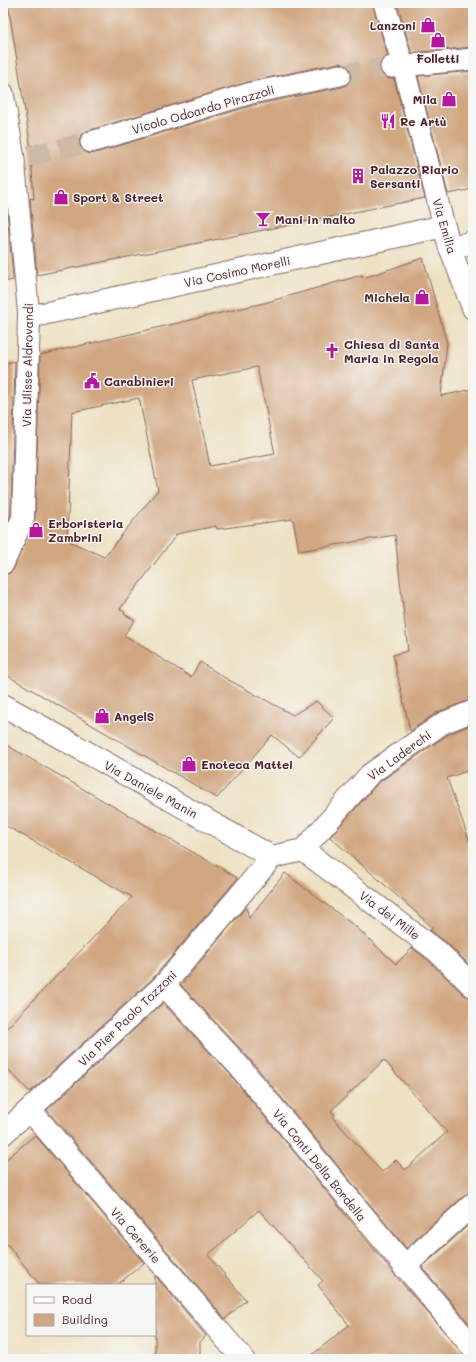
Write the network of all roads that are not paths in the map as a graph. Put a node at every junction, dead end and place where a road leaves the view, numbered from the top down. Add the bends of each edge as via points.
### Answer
1 (384, 3) edge
2 (473, 59) edge
3 (397, 66) junction
4 (340, 74) tunnel mouth
5 (3, 93) edge
6 (91, 142) tunnel mouth
7 (15, 168) edge
8 (444, 226) junction
9 (473, 242) edge
10 (450, 248) junction
11 (473, 309) edge
12 (30, 317) junction
13 (3, 563) edge
14 (3, 705) edge
15 (473, 711) edge
16 (303, 850) junction
17 (272, 857) junction
18 (164, 985) junction
19 (473, 986) edge
20 (30, 1110) junction
21 (3, 1134) edge
22 (473, 1204) edge
23 (404, 1267) junction
24 (473, 1348) edge
25 (473, 1356) edge
26 (243, 1359) edge
27 (468, 1359) edge

1 - 3 street, Via Emilia
2 - 3 street
3 - 8 street, Via Emilia
4 - 6 street, Vicolo Odoardo Pirazzoli via 251,93
5 - 7 street, Via Ulisse Aldrovandi
7 - 12 street, Via Ulisse Aldrovandi
8 - 10 street, Via Emilia
8 - 12 street, Via Cosimo Morelli
9 - 10 street
10 - 11 street, Via Emilia
12 - 13 street, Via Ulisse Aldrovandi via 23,518
14 - 17 street, Via Daniele Manin
15 - 16 street, Via Laderchi via 443,723 370,774
16 - 17 street
16 - 19 street, Via dei Mille via 437,951
17 - 18 street, Via Pier Paolo Tozzoni
18 - 20 street, Via Pier Paolo Tozzoni
18 - 23 street, Via Conti Della Bordella via 238,1065
20 - 21 street, Via Pier Paolo Tozzoni
20 - 26 street, Via Cererie
22 - 23 street
23 - 24 street, Via Conti Della Bordella
25 - 27 street

